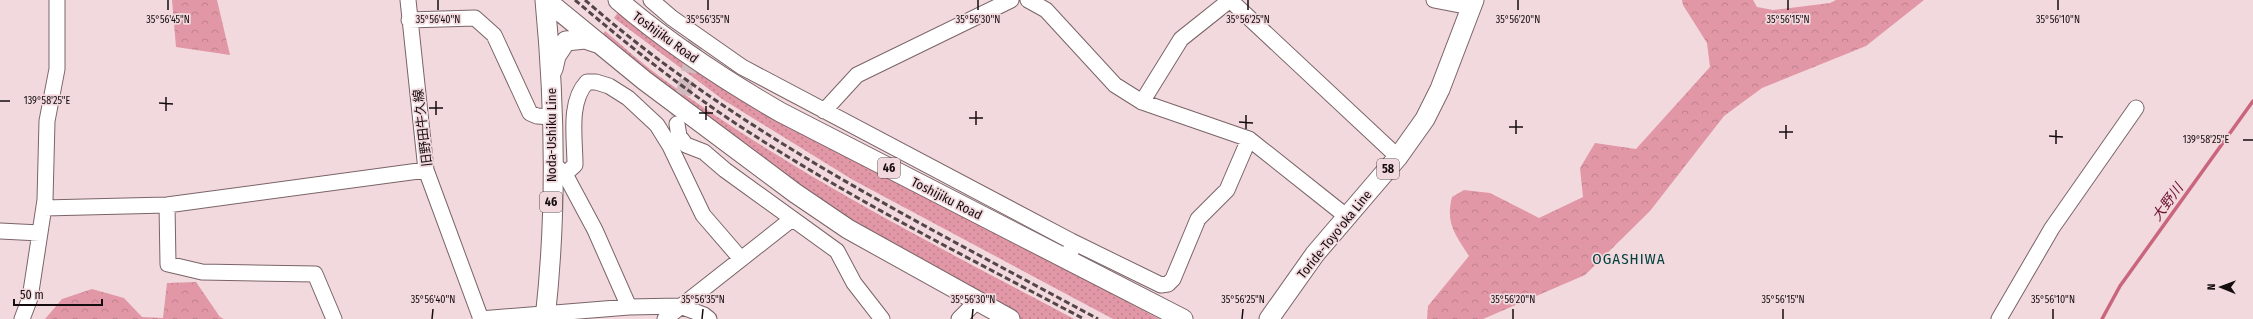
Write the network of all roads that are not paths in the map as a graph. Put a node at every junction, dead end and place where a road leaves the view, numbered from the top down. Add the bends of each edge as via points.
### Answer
1 (57, 0) edge
2 (408, 0) edge
3 (546, 0) edge
4 (618, 0) edge
5 (651, 0) edge
6 (665, 0) edge
7 (1011, 0) edge
8 (1028, 0) edge
9 (1230, 0) edge
10 (1434, 0) edge
11 (1472, 3) edge
12 (409, 20) junction
13 (697, 35) junction
14 (598, 43) junction
15 (551, 84) junction
16 (1142, 102) junction
17 (2136, 108) dead end
18 (824, 110) junction
19 (552, 117) junction
20 (677, 124) tunnel mouth
21 (1249, 139) junction
22 (1398, 157) junction
23 (559, 168) junction
24 (426, 170) junction
25 (167, 206) junction
26 (44, 208) junction
27 (1346, 216) junction
28 (792, 219) junction
29 (0, 231) edge
30 (40, 233) junction
31 (1071, 241) junction
32 (740, 259) junction
33 (1067, 261) junction
34 (977, 301) junction
35 (680, 306) junction
36 (629, 307) junction
37 (23, 316) edge
38 (545, 316) edge
39 (334, 319) edge
40 (480, 319) edge
41 (665, 319) edge
42 (709, 319) edge
43 (882, 319) edge
44 (958, 319) edge
45 (1010, 319) edge
46 (1183, 319) edge
47 (1269, 319) edge
48 (1999, 319) edge

1 - 26 street via 56,69 47,121
2 - 12 street, 旧野田牛久線
3 - 14 main road, 46
3 - 15 main road, Noda-Ushiku Line / 46
4 - 33 main road, Toshijiku Road / 46 via 681,49 733,84 826,136
5 - 13 street
6 - 13 street via 695,23
7 - 18 street via 857,75
8 - 16 street via 1046,10 1115,85
9 - 16 street via 1181,39
9 - 22 street
10 - 11 street
11 - 22 main road, Toride-Toyo'oka Line / 58 via 1440,89 1425,119
12 - 19 street via 475,18 494,35 530,113
12 - 24 street, 旧野田牛久線
13 - 18 street via 742,67
14 - 15 main road via 585,38 566,41 556,56
14 - 34 main road, 46 via 701,124 795,193 848,229
15 - 19 main road, Noda-Ushiku Line / 46
16 - 21 street
17 - 48 street via 2049,234
18 - 31 street
19 - 23 main road, Noda-Ushiku Line / 46
20 - 28 street via 679,136 686,145 704,152
21 - 27 street
21 - 31 street via 1227,190 1198,220 1173,279 1168,284 1161,285
22 - 27 main road, Toride-Toyo'oka Line / 58
23 - 32 street via 575,164 576,99 581,88 587,82 609,86 628,98 657,126 670,146 703,215
23 - 36 street via 595,230
23 - 38 main road, Noda-Ushiku Line / 46
24 - 25 street
24 - 40 street, 旧野田牛久線
25 - 26 street
25 - 39 street via 168,264 202,272 315,274
26 - 30 street
27 - 47 main road, Toride-Toyo'oka Line / 58 via 1315,254
28 - 32 street
28 - 43 street via 837,252 854,283
29 - 30 street
30 - 37 street via 30,298
31 - 33 street via 1071,252
32 - 35 street
33 - 46 main road, Toshijiku Road / 46
34 - 44 street
34 - 45 main road, 46
35 - 36 street
35 - 41 street
35 - 42 street
36 - 38 street
38 - 40 street

